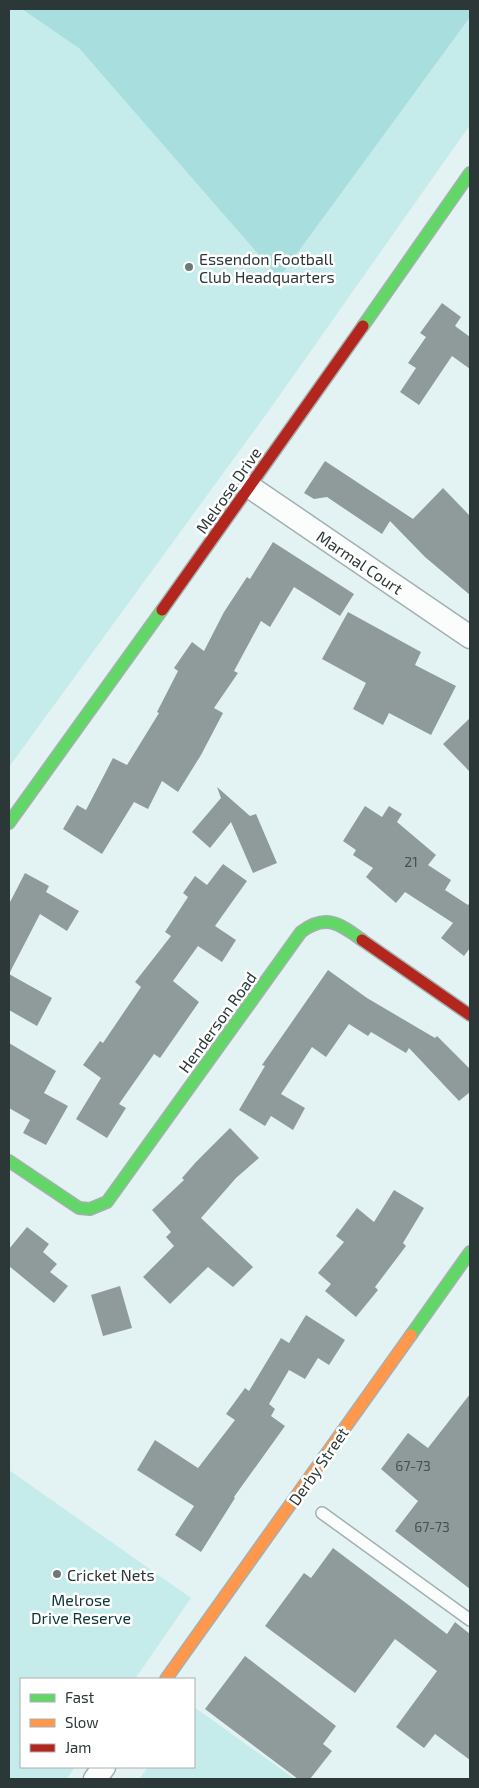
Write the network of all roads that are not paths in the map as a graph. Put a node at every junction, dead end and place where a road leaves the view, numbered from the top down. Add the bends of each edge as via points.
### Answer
1 (470, 173) edge
2 (250, 488) junction
3 (470, 637) edge
4 (9, 823) edge
5 (470, 1015) edge
6 (9, 1161) edge
7 (470, 1252) edge
8 (322, 1513) dead end
9 (470, 1620) edge
10 (167, 1678) edge
11 (103, 1768) edge
12 (95, 1779) edge

1 - 2 street, Melrose Drive
2 - 3 street, Marmal Court
2 - 4 street, Melrose Drive
5 - 6 street, Henderson Road via 345,928 331,920 321,920 302,932 107,1202 90,1209 79,1208
7 - 10 street, Derby Street
8 - 9 lane
11 - 12 street

